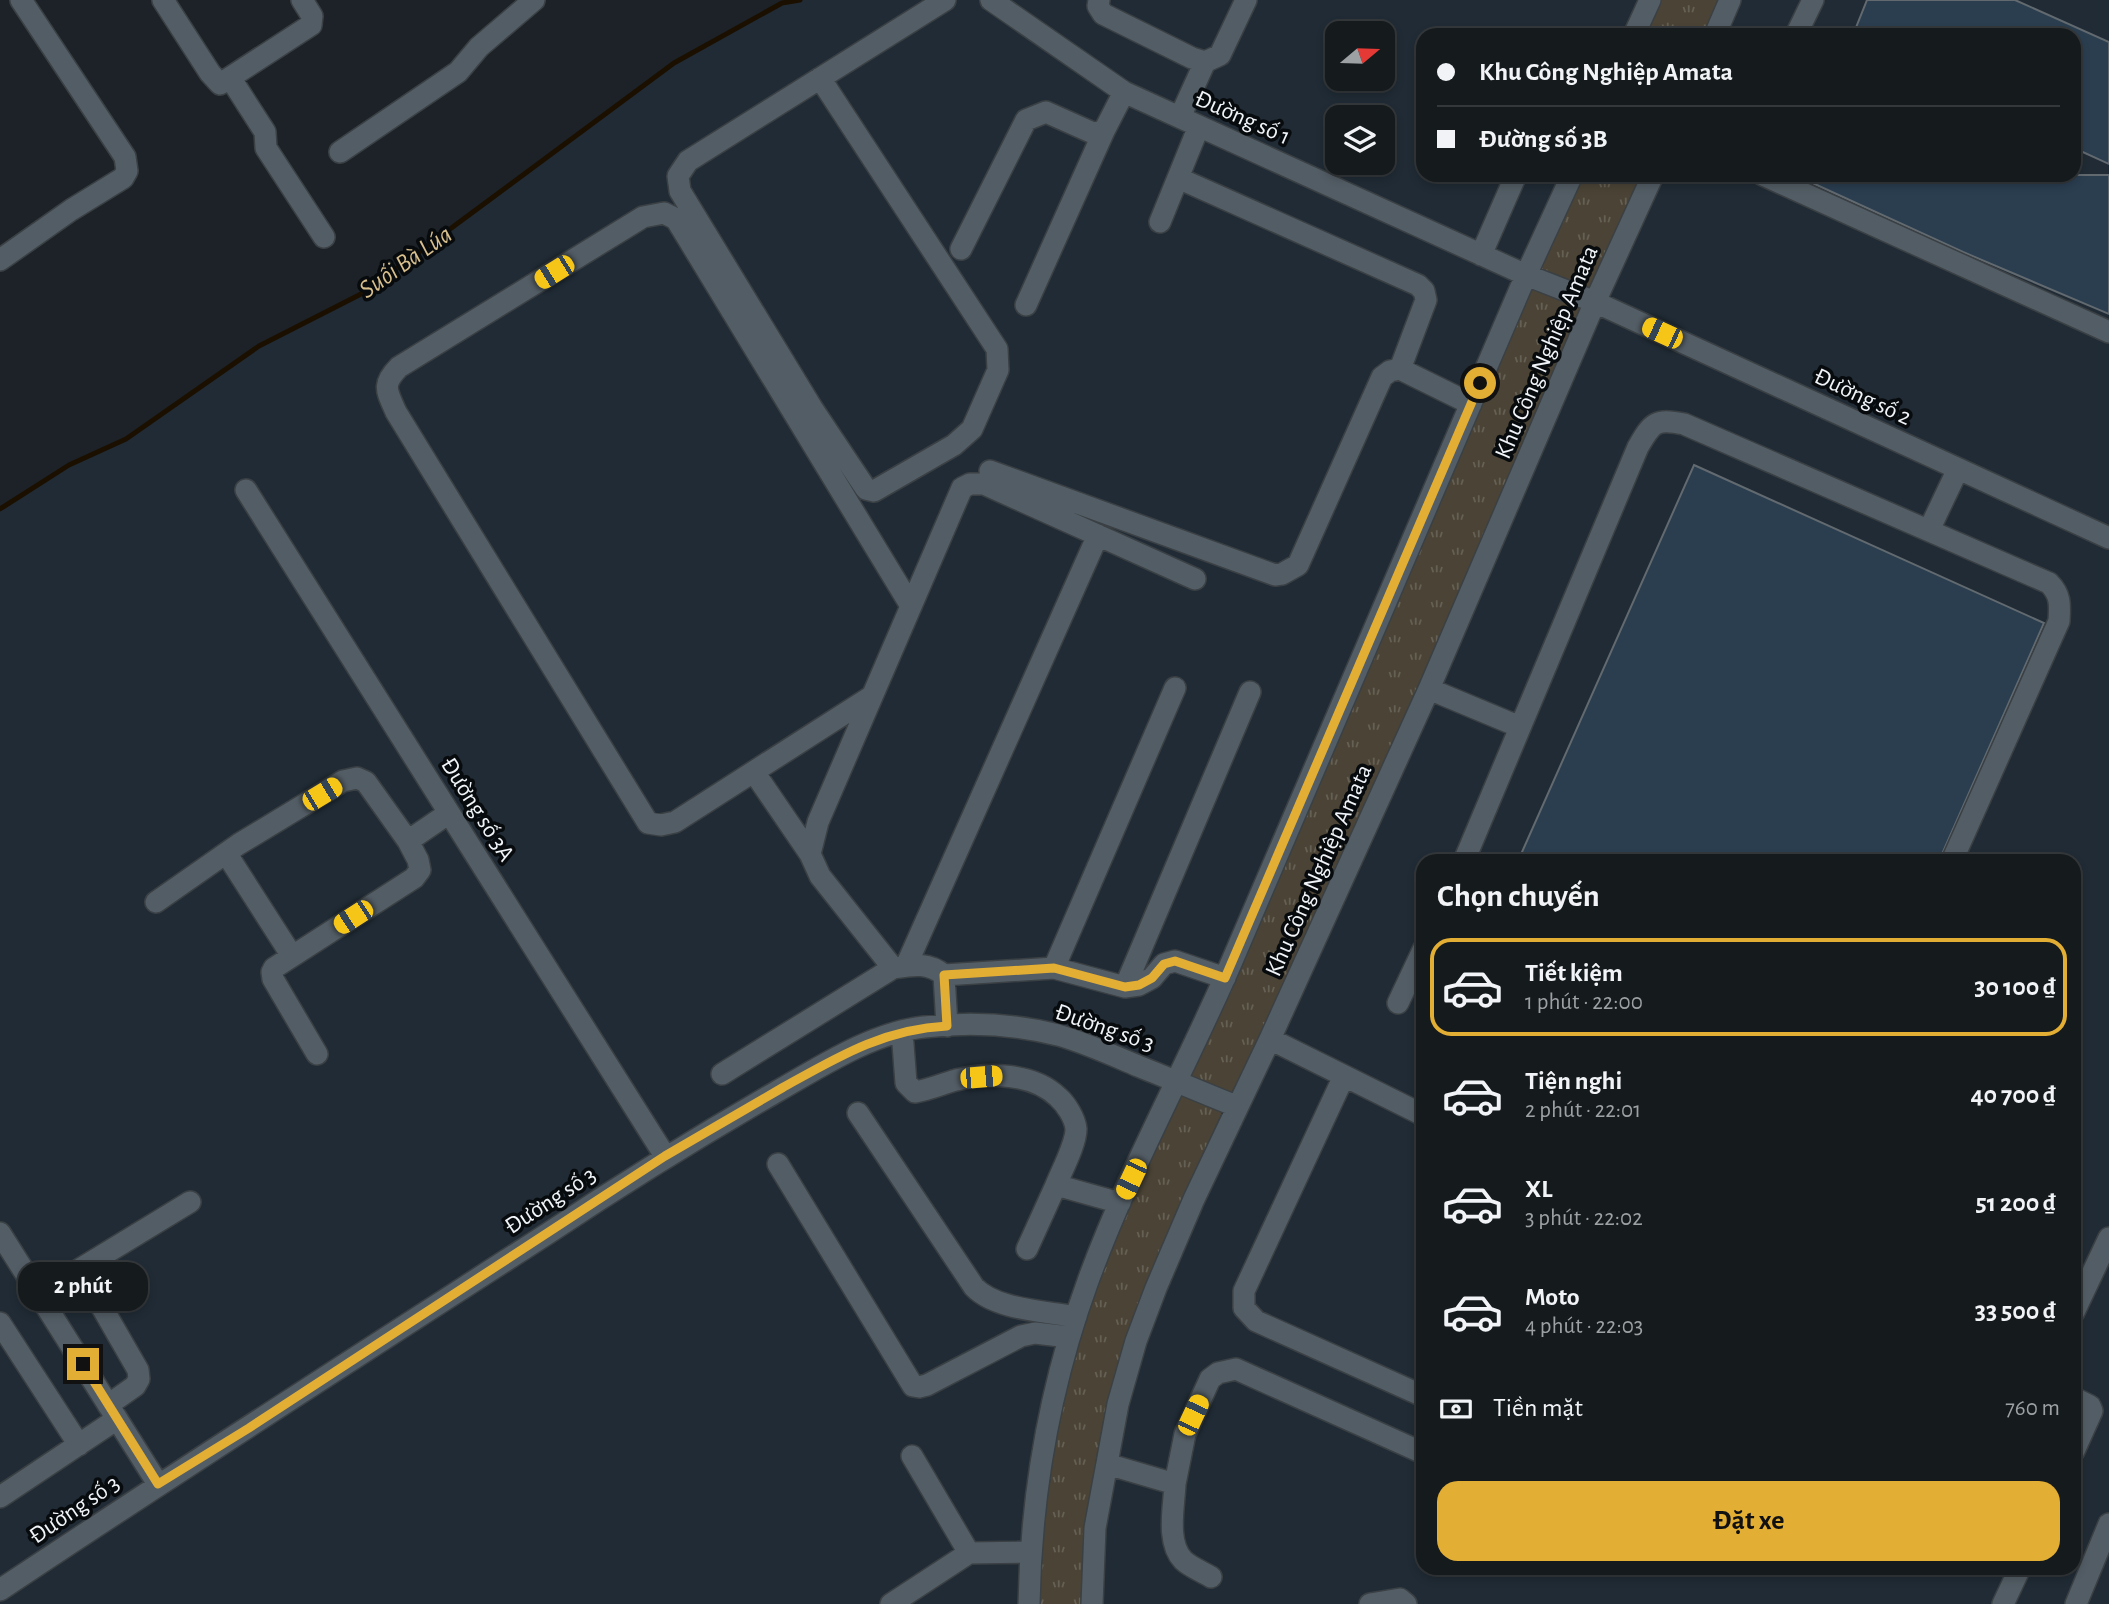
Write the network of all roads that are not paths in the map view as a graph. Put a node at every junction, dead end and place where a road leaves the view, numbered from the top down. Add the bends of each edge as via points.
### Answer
1 (21, 0) edge
2 (163, 0) edge
3 (302, 0) edge
4 (534, 0) edge
5 (945, 0) edge
6 (991, 0) edge
7 (1099, 0) edge
8 (1246, 0) edge
9 (1650, 0) edge
10 (1730, 0) edge
11 (1813, 0) edge
12 (1637, 28) edge
13 (1718, 28) edge
14 (1799, 28) edge
15 (1205, 62) junction
16 (820, 78) junction
17 (231, 79) junction
18 (1124, 92) junction
19 (1190, 121) junction
20 (1104, 131) junction
21 (340, 152) dead end
22 (1178, 178) junction
23 (1514, 182) edge
24 (1569, 182) edge
25 (1650, 182) edge
26 (1778, 182) edge
27 (1160, 222) dead end
28 (324, 237) dead end
29 (961, 249) dead end
30 (1481, 255) junction
31 (0, 260) edge
32 (1526, 275) junction
33 (1595, 302) junction
34 (1026, 305) dead end
35 (2109, 332) edge
36 (1400, 369) junction
37 (1471, 404) junction
38 (1958, 469) junction
39 (990, 471) dead end
40 (246, 490) dead end
41 (1929, 530) junction
42 (1098, 536) junction
43 (2109, 538) edge
44 (1195, 579) dead end
45 (911, 606) junction
46 (1175, 688) dead end
47 (1429, 689) junction
48 (1250, 692) dead end
49 (872, 696) junction
50 (1520, 727) junction
51 (754, 772) junction
52 (449, 813) junction
53 (408, 841) junction
54 (226, 853) junction
55 (810, 854) junction
56 (1467, 854) edge
57 (1955, 854) edge
58 (156, 902) dead end
59 (292, 957) junction
60 (1416, 965) edge
61 (900, 967) junction
62 (1054, 968) junction
63 (944, 975) junction
64 (1225, 978) junction
65 (1125, 987) junction
66 (1398, 1003) dead end
67 (947, 1026) junction
68 (902, 1031) junction
69 (1270, 1039) junction
70 (317, 1054) dead end
71 (722, 1074) dead end
72 (1344, 1076) junction
73 (1176, 1082) junction
74 (1236, 1106) junction
75 (1416, 1112) edge
76 (858, 1113) dead end
77 (665, 1156) junction
78 (778, 1164) dead end
79 (1056, 1185) junction
80 (190, 1202) dead end
81 (1120, 1203) junction
82 (0, 1234) edge
83 (2109, 1238) edge
84 (1027, 1249) dead end
85 (6, 1257) edge
86 (80, 1269) junction
87 (2081, 1297) edge
88 (44, 1303) junction
89 (0, 1323) edge
90 (1073, 1327) junction
91 (1416, 1393) edge
92 (2081, 1402) edge
93 (113, 1412) junction
94 (2081, 1435) edge
95 (79, 1445) junction
96 (1416, 1450) edge
97 (912, 1456) dead end
98 (1107, 1464) junction
99 (158, 1484) junction
100 (1175, 1484) junction
101 (0, 1497) edge
102 (2109, 1524) edge
103 (1030, 1552) junction
104 (969, 1553) junction
105 (2017, 1575) edge
106 (1212, 1577) dead end
107 (0, 1590) edge
108 (891, 1604) edge
109 (1029, 1604) edge
110 (1092, 1604) edge
111 (1370, 1604) edge
112 (1406, 1604) edge
113 (2003, 1604) edge
114 (2076, 1604) edge

1 - 31 street via 128,165 123,178
2 - 17 street via 216,82
3 - 17 street via 312,16 311,25
4 - 21 street via 479,47 458,72
5 - 16 street
6 - 18 street, Đường số 1
7 - 15 street via 1103,14
8 - 15 street via 1220,55
9 - 12 street
10 - 13 street
11 - 14 street
15 - 19 street
16 - 16 street via 997,349 998,370 972,429 954,445 874,491 866,489 812,408 680,191 678,176 688,161
17 - 28 street via 266,134 266,148
18 - 19 street, Đường số 1
18 - 20 street
19 - 22 street
19 - 30 street, Đường số 1
20 - 29 street via 1093,133 1046,112 1026,120
20 - 34 street
22 - 27 street
22 - 36 street via 1418,285 1426,300
23 - 30 street
24 - 32 street, Khu Công Nghiệp Amata
25 - 33 street, Khu Công Nghiệp Amata
26 - 35 street
30 - 32 street, Đường số 1
32 - 33 street, Đường số 2
32 - 37 street, Khu Công Nghiệp Amata
33 - 38 street, Đường số 2
33 - 47 street, Khu Công Nghiệp Amata
36 - 37 street
36 - 39 street via 1382,377 1298,565 1283,574 1275,575
37 - 64 street, Khu Công Nghiệp Amata
38 - 41 street
38 - 43 street, Đường số 2
40 - 52 street, Đường số 3A
41 - 50 street via 1684,424 1664,420 1650,426
41 - 57 street via 2049,583 2060,599 2059,621
42 - 44 street
42 - 45 street via 984,484 970,484 962,488
42 - 61 street
45 - 49 street
45 - 51 street via 676,219 664,213 643,217 389,377 386,389 396,412 648,822 675,822
46 - 62 street
47 - 50 street
47 - 69 street, Khu Công Nghiệp Amata
48 - 65 street
49 - 51 street
49 - 55 street via 818,822
50 - 56 street
51 - 55 street
52 - 53 street
52 - 77 street, Đường số 3A
53 - 54 street via 366,782 357,778
53 - 59 street via 420,870 414,878
54 - 58 street
54 - 59 street
55 - 61 street via 820,876
59 - 70 street via 274,968 273,979
60 - 66 street
61 - 63 street via 934,967
61 - 71 street
62 - 63 street
62 - 65 street
63 - 67 street
64 - 65 street via 1175,961 1164,964 1139,985
64 - 73 street, Khu Công Nghiệp Amata
67 - 68 street, Đường số 3
67 - 73 street, Đường số 3 via 996,1025 1059,1036
68 - 77 street, Đường số 3 via 838,1056
68 - 79 street via 906,1083 915,1092 959,1079 1003,1076 1028,1079 1063,1101 1076,1128
69 - 72 street
69 - 74 street, Khu Công Nghiệp Amata
72 - 75 street
72 - 91 street via 1244,1291 1244,1308 1256,1321
73 - 74 street, Đường số 3
73 - 81 street, Khu Công Nghiệp Amata
74 - 98 street, Khu Công Nghiệp Amata via 1136,1341
76 - 90 street via 983,1296
77 - 99 street, Đường số 3
78 - 90 street via 913,1386 928,1385 1021,1336
79 - 81 street
79 - 84 street
80 - 86 street
81 - 90 street, Khu Công Nghiệp Amata
82 - 85 street
83 - 87 street
85 - 88 street
86 - 88 street
86 - 93 street via 138,1370 135,1386
88 - 93 street
89 - 95 street
90 - 103 street, Khu Công Nghiệp Amata via 1044,1443
92 - 94 street via 2092,1411
93 - 95 street
93 - 99 street
95 - 101 street
96 - 100 street via 1236,1369 1210,1379 1185,1434
97 - 104 street
98 - 100 street
98 - 110 street, Khu Công Nghiệp Amata via 1095,1528
99 - 107 street, Đường số 3
100 - 106 street via 1176,1550 1184,1561
102 - 114 street
103 - 104 street
103 - 109 street, Khu Công Nghiệp Amata
104 - 108 street
105 - 113 street
111 - 112 street via 1400,1599

